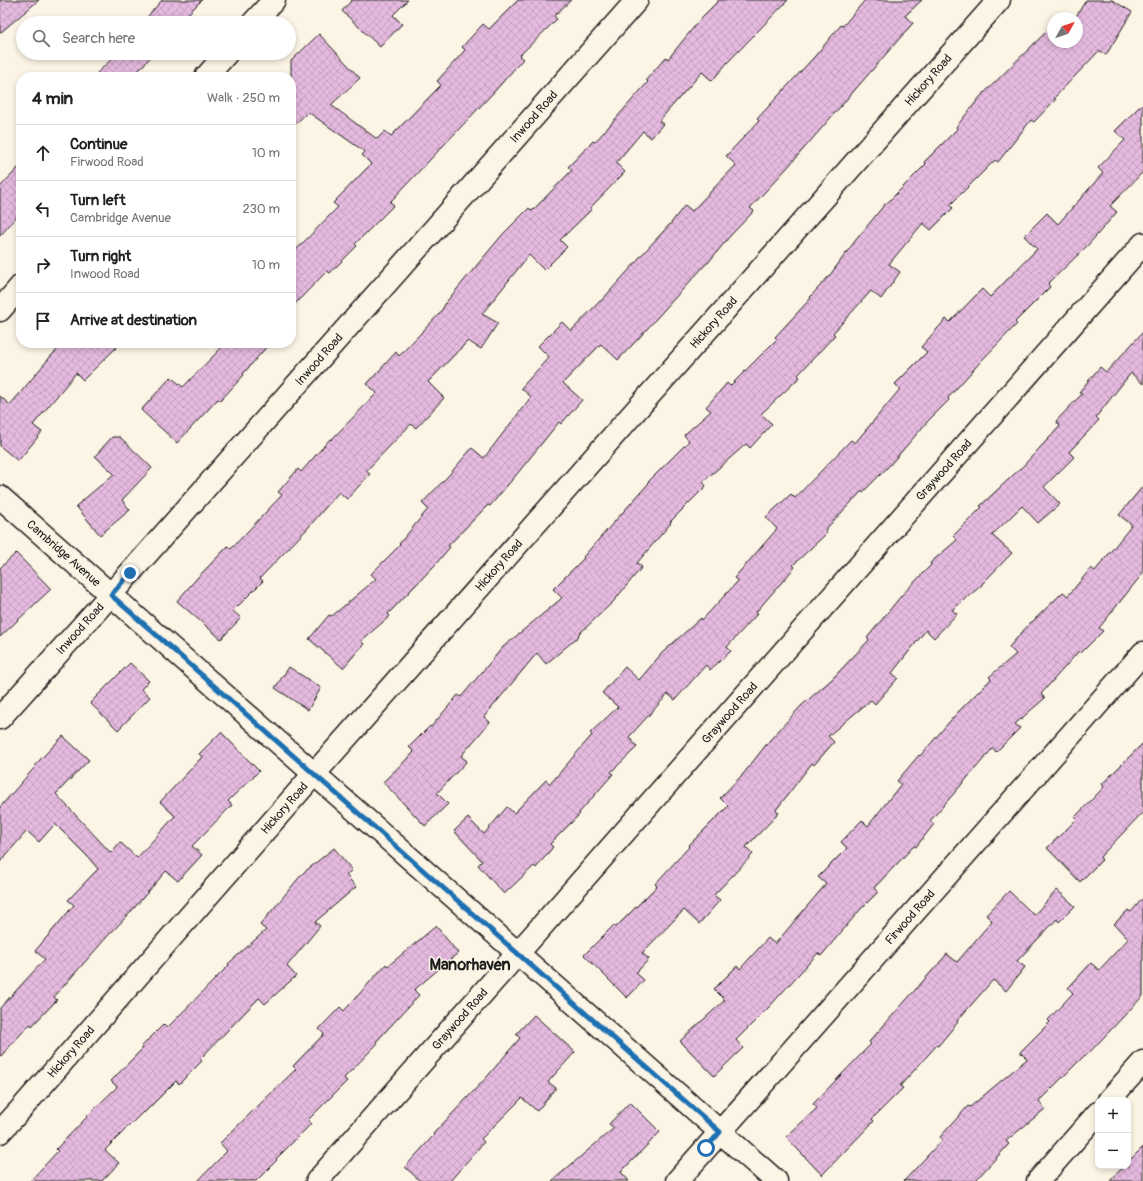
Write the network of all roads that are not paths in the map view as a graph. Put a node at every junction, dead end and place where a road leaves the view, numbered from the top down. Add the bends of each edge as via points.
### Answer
1 (274, 0) edge
2 (637, 0) edge
3 (999, 0) edge
4 (259, 16) edge
5 (221, 60) edge
6 (210, 72) edge
7 (1143, 244) edge
8 (16, 292) edge
9 (0, 310) edge
10 (0, 497) edge
11 (111, 595) junction
12 (1143, 653) edge
13 (0, 718) edge
14 (315, 773) junction
15 (518, 952) junction
16 (1143, 1062) edge
17 (1113, 1097) edge
18 (1095, 1116) edge
19 (0, 1132) edge
20 (720, 1132) junction
21 (316, 1181) edge
22 (677, 1181) edge
23 (776, 1181) edge
24 (1038, 1181) edge

1 - 4 street
2 - 11 street, Inwood Road
3 - 14 street, Hickory Road
5 - 6 street
7 - 15 street, Graywood Road
8 - 9 street
10 - 11 street, Cambridge Avenue
11 - 13 street, Inwood Road
11 - 14 street, Cambridge Avenue
12 - 20 street, Firwood Road
14 - 15 street, Cambridge Avenue
14 - 19 street, Hickory Road
15 - 20 street, Cambridge Avenue
15 - 21 street, Graywood Road
16 - 17 street
18 - 24 street
20 - 22 street, Firwood Road
20 - 23 street, Cambridge Avenue

